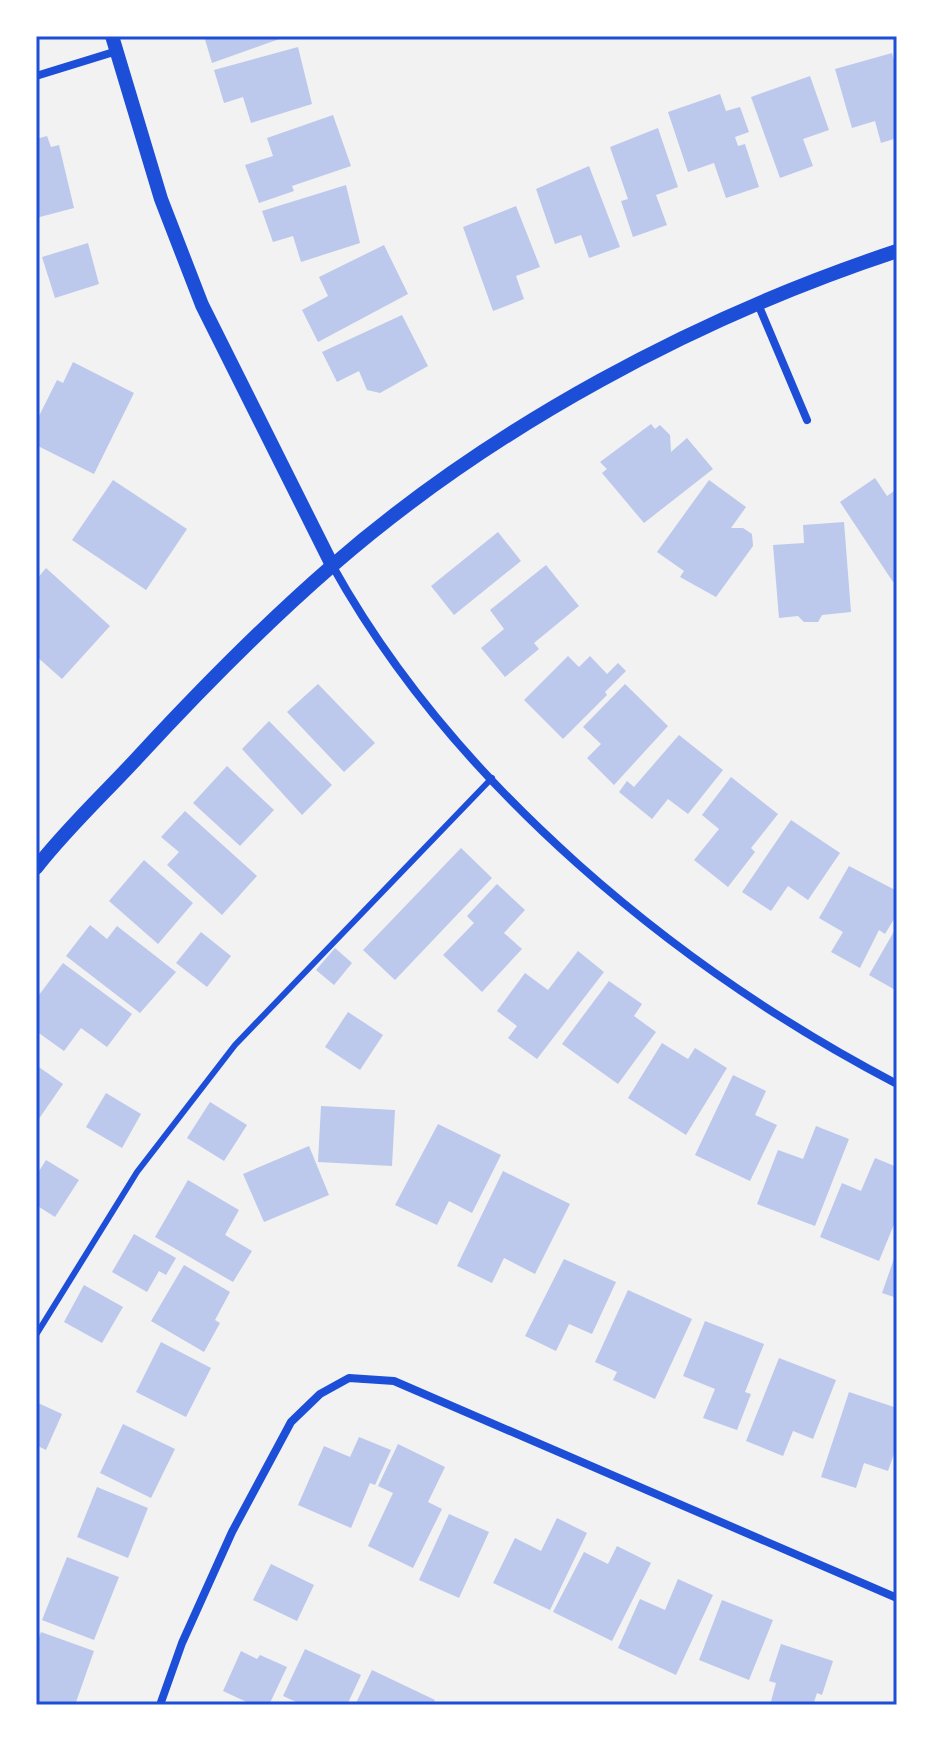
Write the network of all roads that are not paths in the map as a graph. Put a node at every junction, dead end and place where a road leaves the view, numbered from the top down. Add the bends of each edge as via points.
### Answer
1 (112, 36) edge
2 (117, 51) junction
3 (36, 76) edge
4 (897, 251) edge
5 (758, 304) junction
6 (807, 420) dead end
7 (332, 565) junction
8 (492, 778) junction
9 (36, 868) edge
10 (897, 1084) edge
11 (36, 1335) edge
12 (897, 1598) edge
13 (160, 1705) edge

1 - 2 street
2 - 3 street
2 - 7 street via 161,199 202,305
4 - 5 street
5 - 6 street
5 - 7 street via 551,409
7 - 8 street via 392,659
7 - 9 street via 196,695
8 - 10 street via 577,863 666,935 782,1017
8 - 11 lane via 235,1045 137,1172
12 - 13 street via 394,1381 349,1378 320,1394 291,1422 232,1532

